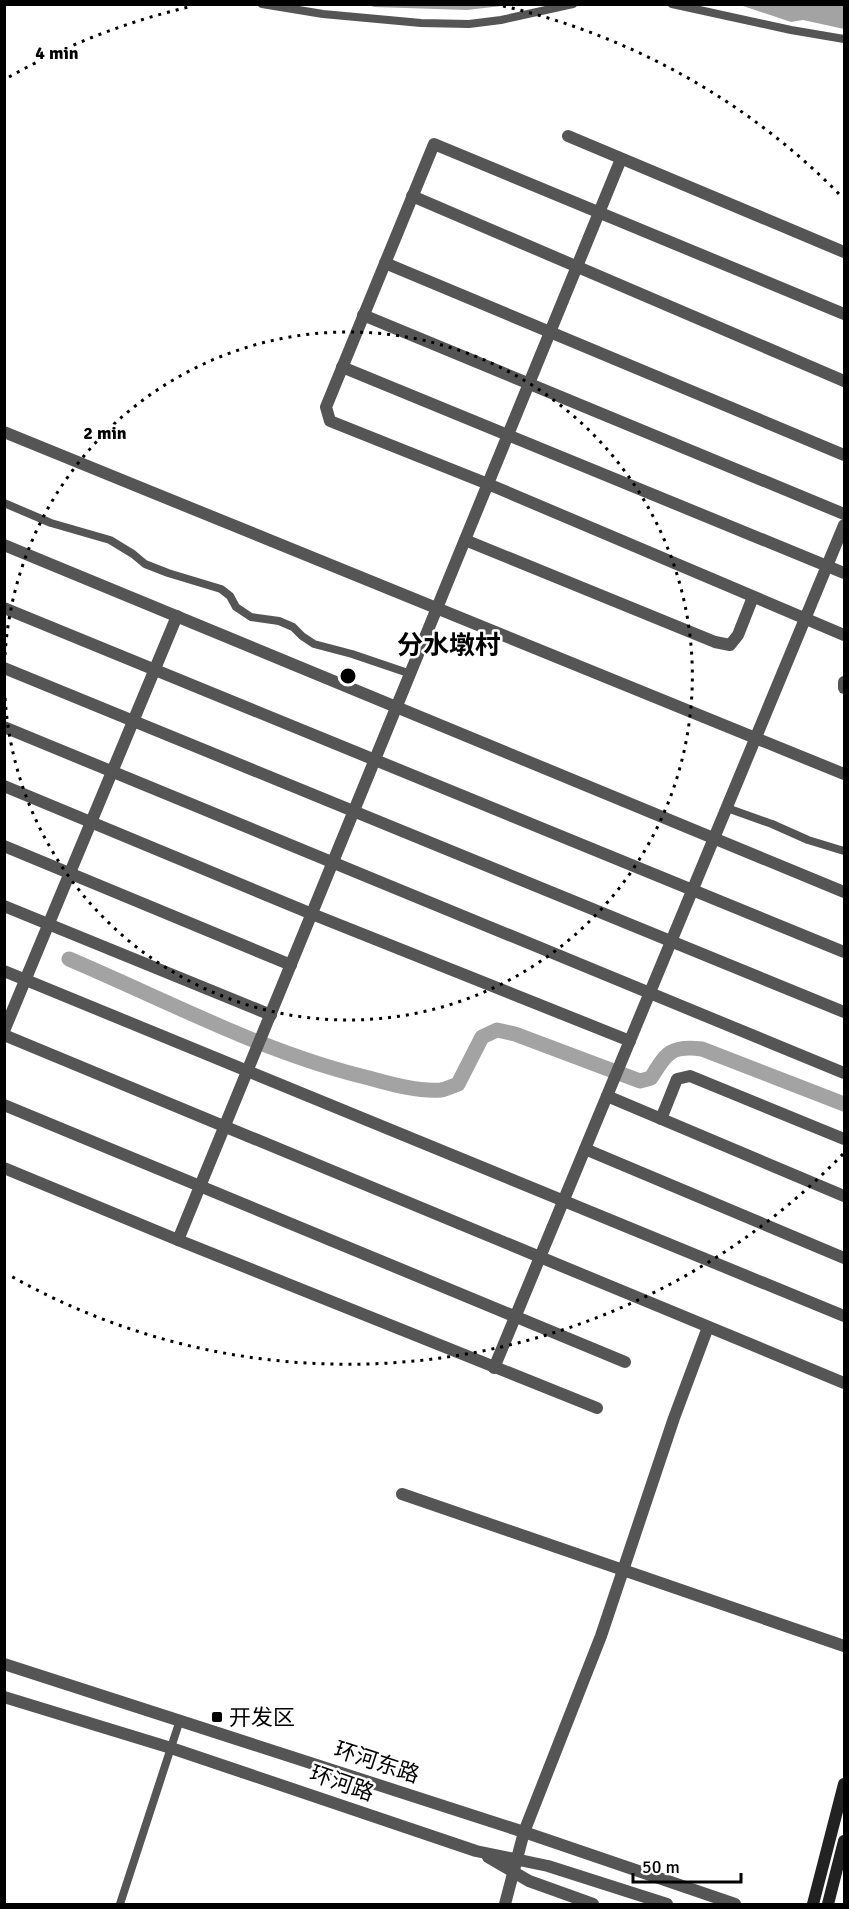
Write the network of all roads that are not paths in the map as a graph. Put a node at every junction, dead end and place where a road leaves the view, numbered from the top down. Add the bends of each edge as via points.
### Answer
1 (261, 4) edge
2 (573, 4) edge
3 (672, 4) edge
4 (844, 39) edge
5 (568, 136) dead end
6 (621, 159) junction
7 (412, 196) junction
8 (600, 213) junction
9 (844, 252) edge
10 (385, 263) junction
11 (577, 267) junction
12 (844, 314) edge
13 (363, 315) junction
14 (551, 332) junction
15 (342, 367) junction
16 (844, 381) edge
17 (530, 384) junction
18 (4, 432) edge
19 (509, 435) junction
20 (844, 455) edge
21 (488, 484) junction
22 (4, 503) edge
23 (844, 514) edge
24 (844, 525) edge
25 (465, 540) junction
26 (4, 545) edge
27 (828, 566) junction
28 (844, 573) edge
29 (753, 597) junction
30 (4, 608) edge
31 (437, 609) junction
32 (177, 616) junction
33 (805, 619) junction
34 (844, 635) edge
35 (4, 668) edge
36 (154, 670) junction
37 (411, 674) junction
38 (844, 682) edge
39 (844, 688) edge
40 (397, 707) junction
41 (133, 721) junction
42 (4, 727) edge
43 (756, 738) junction
44 (375, 760) junction
45 (112, 771) junction
46 (844, 774) edge
47 (4, 786) edge
48 (727, 808) junction
49 (354, 811) junction
50 (91, 822) junction
51 (714, 838) junction
52 (4, 846) edge
53 (844, 851) edge
54 (333, 862) junction
55 (70, 873) junction
56 (693, 890) junction
57 (844, 892) edge
58 (4, 906) edge
59 (312, 914) junction
60 (49, 924) junction
61 (672, 941) junction
62 (844, 952) edge
63 (291, 965) junction
64 (4, 971) edge
65 (26, 980) junction
66 (650, 993) junction
67 (844, 1012) edge
68 (269, 1020) junction
69 (4, 1030) edge
70 (4, 1035) edge
71 (630, 1041) junction
72 (248, 1071) junction
73 (844, 1074) edge
74 (609, 1092) junction
75 (4, 1106) edge
76 (661, 1119) junction
77 (225, 1126) junction
78 (844, 1139) edge
79 (585, 1149) junction
80 (4, 1168) edge
81 (200, 1187) junction
82 (844, 1196) edge
83 (564, 1201) junction
84 (178, 1240) junction
85 (540, 1257) junction
86 (844, 1258) edge
87 (844, 1316) edge
88 (516, 1317) junction
89 (708, 1327) junction
90 (625, 1362) dead end
91 (494, 1368) junction
92 (844, 1383) edge
93 (597, 1408) dead end
94 (402, 1494) dead end
95 (623, 1570) junction
96 (844, 1646) edge
97 (4, 1664) edge
98 (4, 1696) edge
99 (180, 1720) junction
100 (171, 1748) junction
101 (844, 1784) edge
102 (524, 1832) junction
103 (844, 1841) edge
104 (476, 1851) junction
105 (120, 1905) edge
106 (505, 1905) edge
107 (593, 1905) edge
108 (667, 1905) edge
109 (735, 1905) edge
110 (813, 1905) edge
111 (828, 1905) edge

1 - 2 lane via 323,15 469,24
3 - 4 lane
5 - 6 street
6 - 8 street
6 - 9 street
7 - 8 street via 434,144
7 - 10 street
7 - 11 street
8 - 11 street
8 - 12 street
10 - 13 street
10 - 14 street
11 - 14 street
11 - 16 street
13 - 15 street
13 - 17 street
14 - 17 street
14 - 20 street
15 - 19 street
15 - 21 street via 326,407 330,421
17 - 19 street
17 - 23 street
18 - 31 street
19 - 21 street
19 - 27 street
21 - 25 street
21 - 29 street
22 - 37 lane via 51,523 110,540 145,564 221,589 251,617 294,627 314,644
24 - 27 street
25 - 29 street via 730,645
25 - 31 street
26 - 32 street
27 - 28 street
27 - 33 street
29 - 33 street
30 - 36 street
31 - 37 street
31 - 43 street
32 - 36 street
32 - 40 street
33 - 34 street
33 - 43 street
35 - 41 street
36 - 41 street
36 - 44 street
37 - 40 street
38 - 39 street
40 - 44 street
40 - 51 street
41 - 45 street
41 - 49 street
42 - 45 street
43 - 46 street
43 - 48 street
44 - 49 street
44 - 56 street
45 - 50 street
45 - 54 street
47 - 50 street
48 - 51 street
48 - 53 lane
49 - 54 street
49 - 61 street
50 - 55 street
50 - 59 street
51 - 56 street
51 - 57 street
52 - 55 street
54 - 59 street
54 - 66 street
55 - 60 street
55 - 63 street
56 - 61 street
56 - 62 street
58 - 60 street
59 - 63 street
59 - 71 street
60 - 65 street
60 - 68 street
61 - 66 street
61 - 67 street
63 - 68 street
64 - 65 street
65 - 69 street
65 - 72 street
66 - 71 street
66 - 73 street
68 - 72 street
70 - 77 street
71 - 74 street
72 - 77 street
72 - 83 street
74 - 76 street
74 - 79 street
75 - 81 street
76 - 78 street via 677,1079 690,1076
76 - 82 street
77 - 81 street
77 - 85 street
79 - 83 street
79 - 86 street
80 - 84 street
81 - 84 street
81 - 88 street
83 - 85 street
83 - 87 street
84 - 91 street
85 - 88 street
85 - 89 street
88 - 90 street
88 - 91 street
89 - 92 street
89 - 95 street
91 - 93 street
94 - 95 street
95 - 96 street
95 - 102 street via 602,1636
97 - 99 street, 环河东路
98 - 100 street, 环河路
99 - 100 lane
99 - 102 street, 环河东路
100 - 104 street, 环河路
100 - 105 lane
101 - 110 main road
102 - 106 street
102 - 109 street, 环河东路
103 - 111 main road
104 - 107 street via 529,1881
104 - 108 street, 环河路 via 548,1866

